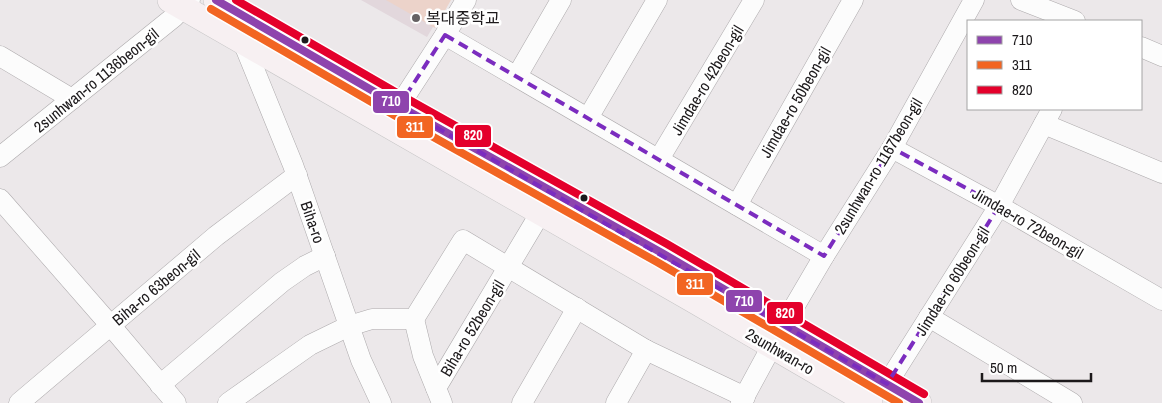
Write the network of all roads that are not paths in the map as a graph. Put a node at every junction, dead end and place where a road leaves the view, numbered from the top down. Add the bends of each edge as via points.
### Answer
1 (216, 0) edge
2 (466, 0) edge
3 (561, 0) edge
4 (657, 0) edge
5 (754, 0) edge
6 (854, 0) edge
7 (974, 0) edge
8 (1021, 0) edge
9 (181, 2) edge
10 (1072, 20) edge
11 (446, 35) junction
12 (243, 42) junction
13 (1142, 47) edge
14 (0, 56) edge
15 (1162, 56) edge
16 (517, 76) junction
17 (72, 99) junction
18 (399, 106) junction
19 (1048, 116) edge
20 (588, 118) junction
21 (892, 148) junction
22 (0, 157) edge
23 (659, 159) junction
24 (1162, 173) edge
25 (297, 176) junction
26 (0, 199) edge
27 (737, 205) junction
28 (999, 206) junction
29 (541, 212) junction
30 (325, 256) junction
31 (824, 256) junction
32 (508, 267) junction
33 (1162, 300) edge
34 (577, 308) junction
35 (929, 317) junction
36 (414, 319) junction
37 (111, 326) junction
38 (350, 326) junction
39 (779, 334) junction
40 (646, 350) junction
41 (887, 384) junction
42 (160, 385) junction
43 (439, 396) edge
44 (743, 400) edge
45 (19, 403) edge
46 (176, 403) edge
47 (228, 403) edge
48 (381, 403) edge
49 (522, 403) edge
50 (616, 403) edge
51 (870, 403) edge
52 (919, 403) edge
53 (1072, 403) edge

1 - 18 main road, 2sunhwan-ro
2 - 11 street
3 - 16 street
4 - 20 street
5 - 23 street, Jimdae-ro 42beon-gil
6 - 27 street, Jimdae-ro 50beon-gil
7 - 21 street, 2sunhwan-ro 1167beon-gil
8 - 10 street
9 - 12 main road, 2sunhwan-ro
9 - 17 street, 2sunhwan-ro 1136beon-gil via 174,17
11 - 16 street
11 - 18 street
12 - 25 street, Biha-ro
12 - 29 main road, 2sunhwan-ro
13 - 15 street
14 - 17 street
16 - 20 street
17 - 22 street, 2sunhwan-ro 1136beon-gil
18 - 39 main road, 2sunhwan-ro via 662,253
19 - 24 street, Jimdae-ro 60beon-gil
19 - 28 street, Jimdae-ro 60beon-gil
20 - 23 street
21 - 28 street, Jimdae-ro 72beon-gil
21 - 31 street, 2sunhwan-ro 1167beon-gil
23 - 27 street
25 - 30 street, Biha-ro
25 - 37 street, Biha-ro 63beon-gil via 216,236
26 - 37 street
27 - 31 street
28 - 33 street, Jimdae-ro 72beon-gil
28 - 35 street, Jimdae-ro 60beon-gil
29 - 32 street, Biha-ro 52beon-gil
29 - 39 main road, 2sunhwan-ro
30 - 38 street, Biha-ro
30 - 42 street via 282,282
31 - 39 street, 2sunhwan-ro 1167beon-gil
32 - 34 street
32 - 36 street via 463,240
32 - 43 street, Biha-ro 52beon-gil
34 - 40 street
34 - 49 street
35 - 41 street, Jimdae-ro 60beon-gil
35 - 53 street
36 - 38 street via 372,319
36 - 43 street via 423,356
37 - 42 street
37 - 45 street, Biha-ro 63beon-gil
38 - 47 street via 310,345
38 - 48 street, Biha-ro
39 - 41 main road, 2sunhwan-ro
39 - 44 street, 2sunhwan-ro 1167beon-gil
39 - 51 main road, 2sunhwan-ro
40 - 44 street
40 - 50 street
41 - 52 main road, 2sunhwan-ro
42 - 46 street

